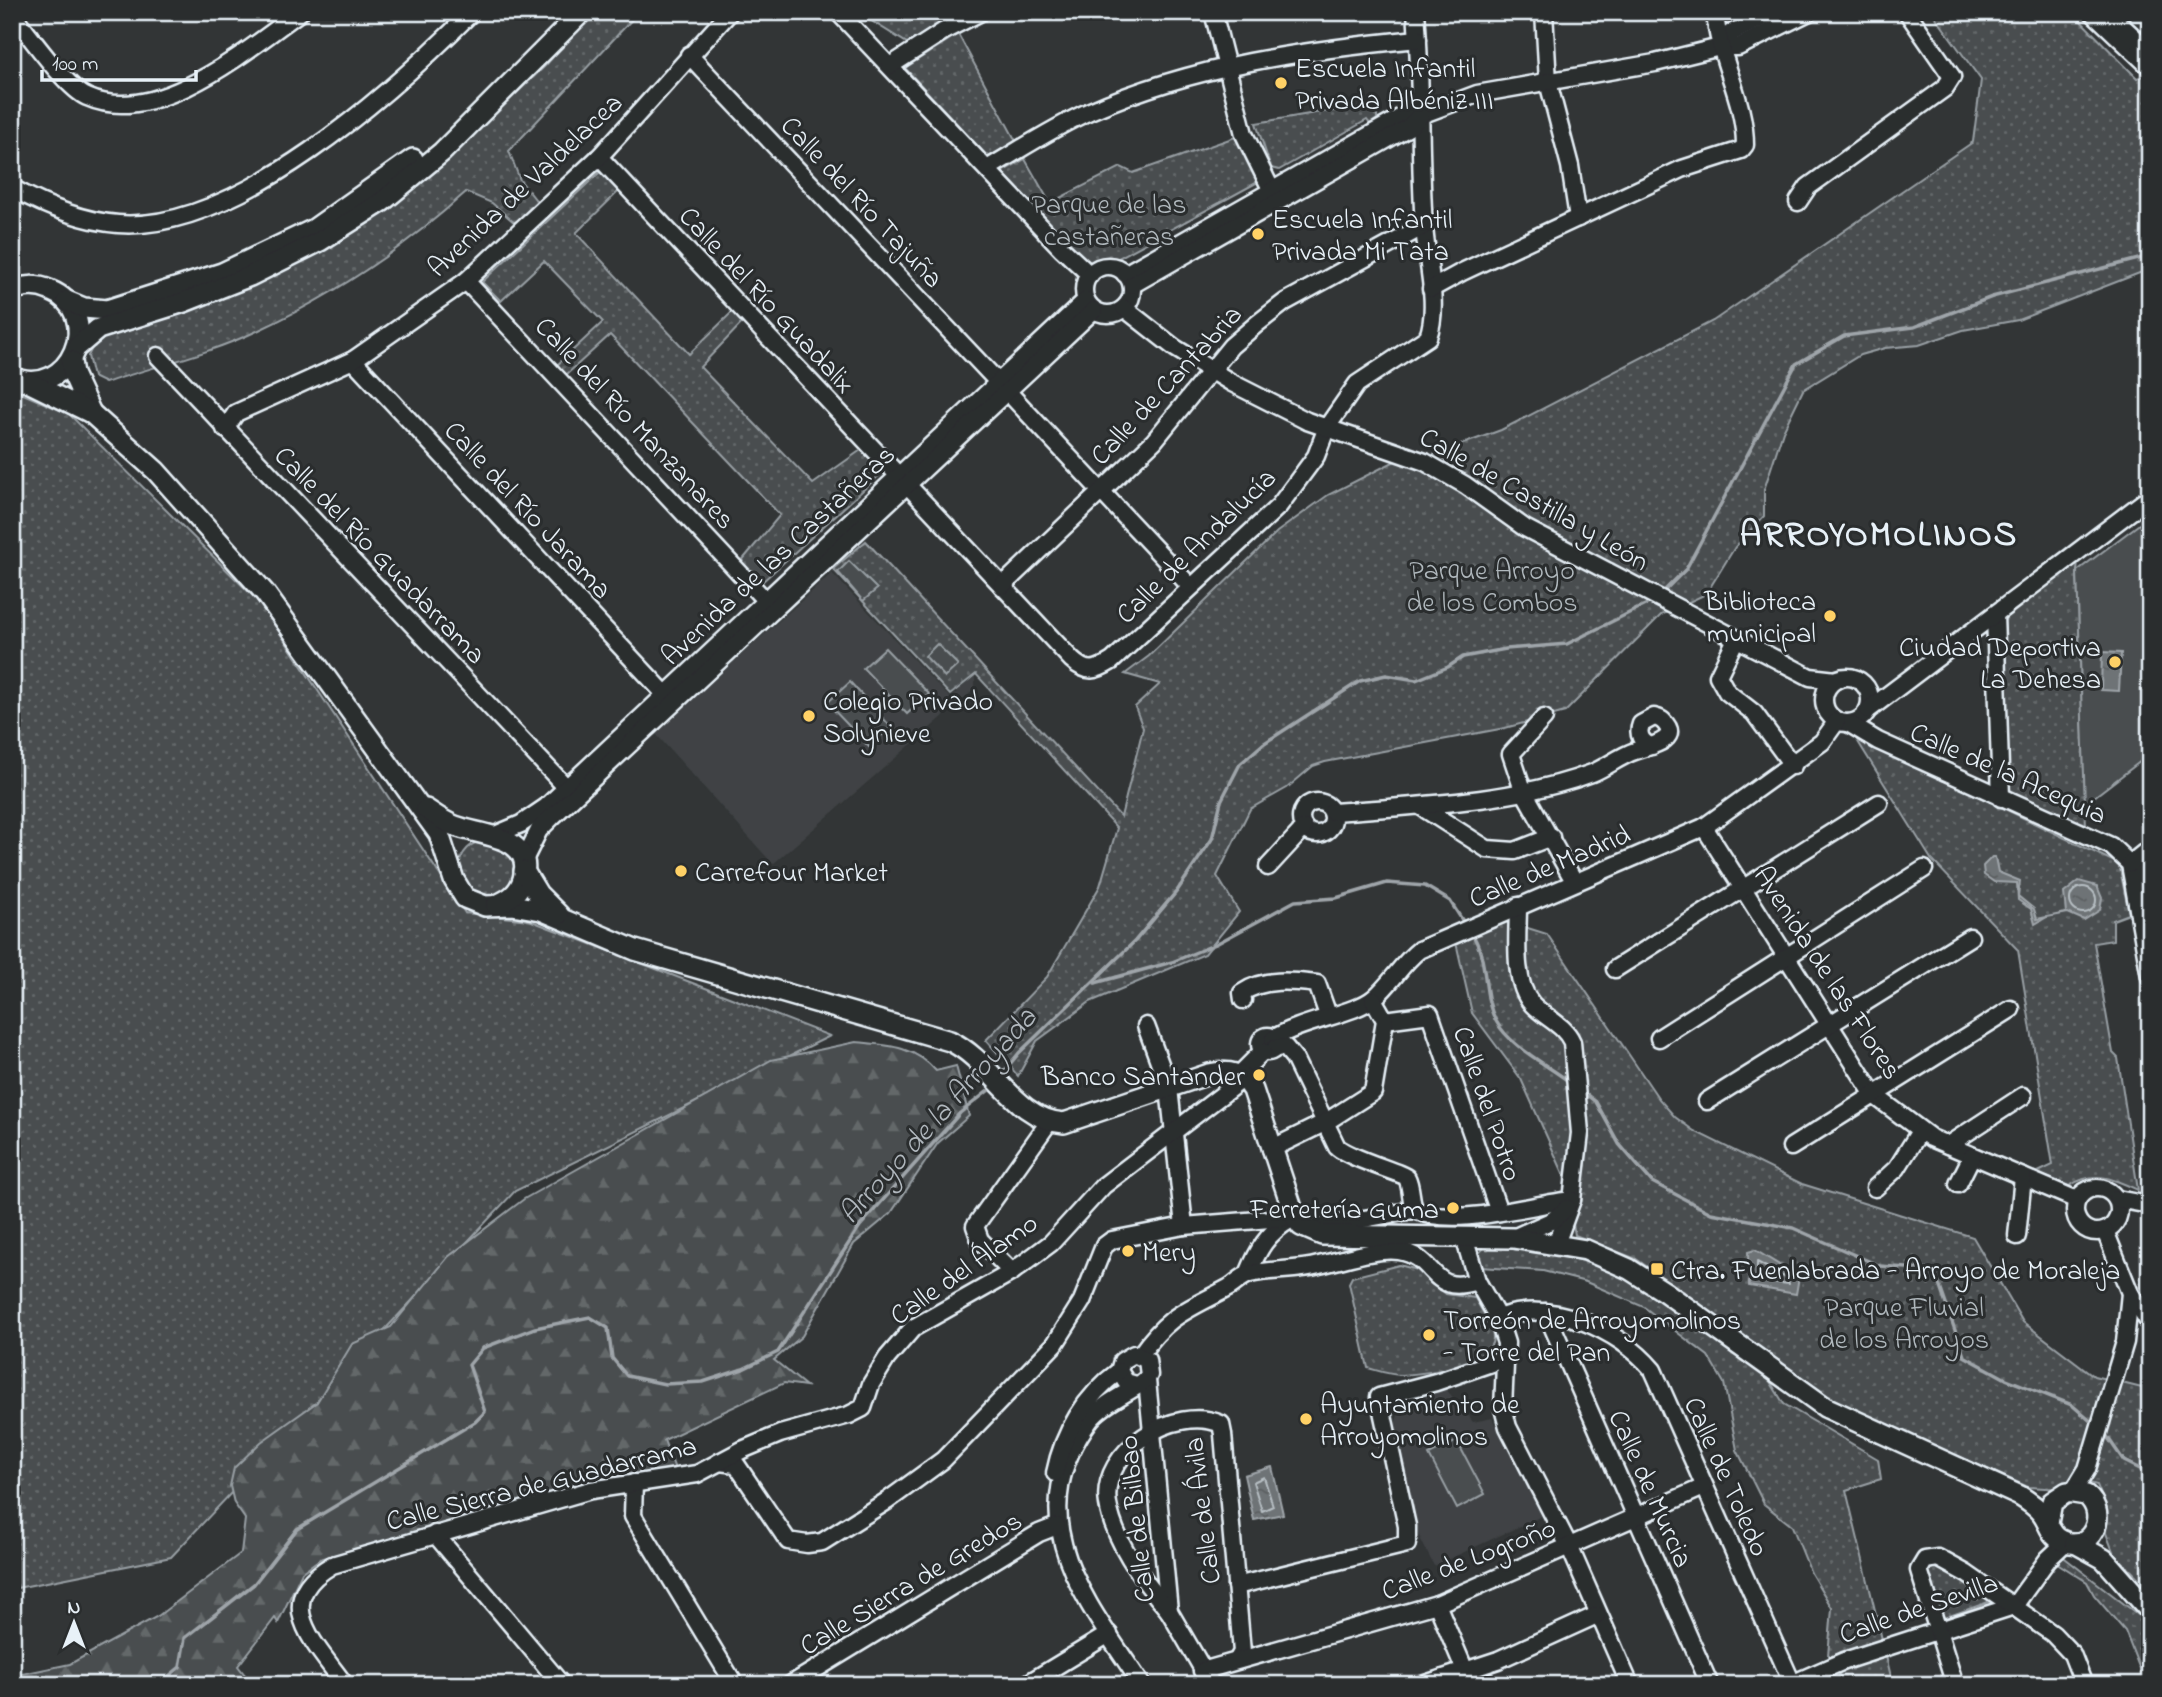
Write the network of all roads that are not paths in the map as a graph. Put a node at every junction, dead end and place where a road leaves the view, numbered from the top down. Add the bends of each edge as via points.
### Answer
1 (300, 12) edge
2 (472, 12) edge
3 (564, 12) edge
4 (582, 12) edge
5 (730, 12) edge
6 (838, 12) edge
7 (981, 12) edge
8 (1213, 12) edge
9 (1416, 12) edge
10 (1544, 12) edge
11 (1715, 12) edge
12 (1774, 12) edge
13 (1809, 12) edge
14 (1907, 12) edge
15 (2092, 12) edge
16 (2107, 12) edge
17 (12, 14) edge
18 (1418, 39) junction
19 (1720, 47) junction
20 (689, 55) junction
21 (2148, 60) edge
22 (1226, 65) junction
23 (890, 66) junction
24 (1548, 82) junction
25 (1421, 115) junction
26 (599, 158) junction
27 (987, 169) junction
28 (12, 188) edge
29 (1272, 191) junction
30 (1798, 202) dead end
31 (1578, 218) junction
32 (1424, 226) junction
33 (1090, 275) junction
34 (12, 278) edge
35 (1128, 280) junction
36 (466, 281) junction
37 (33, 286) junction
38 (1431, 289) junction
39 (12, 291) edge
40 (67, 302) junction
41 (1090, 305) junction
42 (1124, 308) junction
43 (75, 354) junction
44 (158, 356) dead end
45 (353, 360) junction
46 (1211, 372) junction
47 (20, 379) edge
48 (1003, 387) junction
49 (91, 413) junction
50 (1327, 427) junction
51 (225, 429) junction
52 (902, 481) junction
53 (1100, 491) junction
54 (2150, 497) edge
55 (1002, 586) junction
56 (1190, 586) junction
57 (766, 601) junction
58 (1995, 614) junction
59 (1736, 639) junction
60 (1099, 669) joint
61 (1810, 677) junction
62 (1836, 680) junction
63 (1903, 684) junction
64 (1865, 686) junction
65 (666, 695) junction
66 (1824, 698) junction
67 (1866, 712) junction
68 (1544, 718) dead end
69 (1842, 722) junction
70 (1639, 728) junction
71 (1878, 741) junction
72 (1652, 746) junction
73 (1624, 756) junction
74 (1793, 766) junction
75 (567, 788) junction
76 (1523, 790) junction
77 (2001, 798) junction
78 (414, 800) junction
79 (1879, 803) dead end
80 (1420, 806) junction
81 (1704, 827) junction
82 (490, 834) junction
83 (1551, 837) junction
84 (2150, 849) edge
85 (2130, 863) junction
86 (524, 866) junction
87 (1268, 867) dead end
88 (452, 869) junction
89 (1924, 869) dead end
90 (1574, 881) junction
91 (1743, 889) junction
92 (496, 905) junction
93 (1518, 906) junction
94 (565, 920) junction
95 (1970, 937) dead end
96 (1785, 958) junction
97 (1615, 969) dead end
98 (2150, 976) edge
99 (1373, 999) junction
100 (1243, 1000) dead end
101 (2011, 1009) dead end
102 (1328, 1015) junction
103 (1385, 1020) junction
104 (1146, 1026) dead end
105 (1829, 1027) junction
106 (1659, 1038) dead end
107 (1270, 1046) junction
108 (1234, 1075) junction
109 (1169, 1088) junction
110 (1874, 1096) junction
111 (2023, 1096) dead end
112 (1707, 1101) dead end
113 (1049, 1122) junction
114 (1326, 1122) junction
115 (1920, 1130) junction
116 (1175, 1131) junction
117 (1948, 1145) junction
118 (1791, 1147) dead end
119 (1271, 1149) junction
120 (1972, 1156) junction
121 (2023, 1177) junction
122 (1958, 1184) dead end
123 (1875, 1188) dead end
124 (2117, 1199) junction
125 (2077, 1200) junction
126 (1570, 1203) junction
127 (2150, 1209) edge
128 (1414, 1210) junction
129 (1499, 1212) junction
130 (1434, 1216) junction
131 (1553, 1220) junction
132 (1300, 1223) junction
133 (1184, 1226) junction
134 (2105, 1231) junction
135 (1438, 1236) junction
136 (2017, 1236) dead end
137 (1464, 1237) junction
138 (1513, 1238) junction
139 (1552, 1243) junction
140 (1586, 1250) junction
141 (1012, 1272) junction
142 (1248, 1274) junction
143 (1477, 1281) junction
144 (2130, 1293) junction
145 (1546, 1312) junction
146 (1498, 1318) junction
147 (2150, 1324) edge
148 (2150, 1330) edge
149 (2124, 1342) junction
150 (1140, 1355) junction
151 (1503, 1359) junction
152 (1119, 1371) junction
153 (1141, 1383) junction
154 (1152, 1430) junction
155 (742, 1450) junction
156 (719, 1462) junction
157 (740, 1469) junction
158 (634, 1483) junction
159 (1704, 1487) junction
160 (2020, 1496) junction
161 (2080, 1501) junction
162 (1636, 1517) junction
163 (1053, 1527) junction
164 (435, 1534) junction
165 (2060, 1535) junction
166 (1570, 1548) junction
167 (2104, 1559) junction
168 (1236, 1586) junction
169 (1437, 1604) junction
170 (2014, 1606) junction
171 (1169, 1611) junction
172 (2150, 1611) edge
173 (1597, 1615) junction
174 (1938, 1630) junction
175 (1105, 1636) junction
176 (1238, 1659) junction
177 (1202, 1671) junction
178 (1469, 1678) edge
179 (1629, 1684) edge
180 (1792, 1684) edge
181 (345, 1685) edge
182 (562, 1685) edge
183 (735, 1685) edge
184 (790, 1685) edge
185 (1025, 1685) edge
186 (1132, 1685) edge
187 (1142, 1685) edge
188 (1212, 1685) edge
189 (1422, 1685) edge
190 (1710, 1685) edge
191 (1955, 1685) edge
192 (2084, 1685) edge

1 - 17 street via 210,74 163,98 140,104 85,97
2 - 28 street via 414,70 337,132 256,183 209,206 177,218 118,224 49,208
3 - 40 main road via 440,138 314,229 222,273 107,310 84,309
4 - 43 main road via 451,144 383,201 320,241 250,276 184,303 98,329
5 - 20 street, Avenida de Valdelacea
6 - 23 street
7 - 23 street
8 - 22 street
9 - 18 street
10 - 24 street
11 - 19 street
12 - 19 street via 1731,33
13 - 19 street via 1738,47
14 - 30 street via 1952,77 1945,88 1808,187
15 - 21 street
16 - 21 street
18 - 22 street via 1322,48
18 - 25 street
19 - 24 street
19 - 31 street via 1743,118 1745,145 1741,150 1682,169
20 - 26 street, Avenida de Valdelacea
20 - 48 street, Calle del Río Tajuña
22 - 27 street via 1091,111
22 - 29 street via 1244,134
23 - 27 street
24 - 25 street via 1477,94
24 - 31 street
25 - 29 street via 1405,115
25 - 32 street
25 - 35 street via 1409,128
26 - 36 street, Avenida de Valdelacea
26 - 52 street, Calle del Río Guadalix
27 - 33 street
29 - 35 street
31 - 38 street
32 - 38 street
32 - 46 street, Calle de Cantabria via 1285,302 1231,346
33 - 35 street via 1102,267 1113,267
33 - 41 street via 1085,285
34 - 37 main road
35 - 42 street via 1132,294
36 - 45 street, Avenida de Valdelacea
36 - 57 street, Calle del Río Manzanares
37 - 39 main road
37 - 40 main road via 57,293
38 - 50 street, Calle de Andalucía via 1428,337 1357,384
40 - 43 main road via 80,330
41 - 42 street via 1114,314
41 - 48 street, Avenida de las Castañeras
42 - 46 street, Calle de Castilla y León
43 - 47 main road via 60,373 45,380
43 - 49 main road via 73,374
44 - 51 street, Calle del Río Guadarrama
45 - 51 street, Avenida de Valdelacea via 236,413
45 - 65 street, Calle del Río Jarama
46 - 50 street, Calle de Castilla y León
46 - 53 street, Calle de Cantabria via 1154,441
47 - 49 main road
48 - 52 street, Avenida de las Castañeras
48 - 53 street, Calle del Río Tajuña
49 - 78 main road via 156,471 265,593
50 - 56 street, Calle de Andalucía via 1316,456 1279,506
50 - 59 street, Calle de Castilla y León via 1425,462 1525,528
51 - 75 street, Calle del Río Guadarrama
52 - 55 street, Calle del Río Guadalix
52 - 57 street, Avenida de las Castañeras
52 - 86 street, Avenida de las Castañeras via 539,830
53 - 55 street, Calle de Cantabria
53 - 56 street, Calle del Río Tajuña
54 - 58 street, Calle de Madrid
55 - 60 street, Calle del Río Guadalix via 1081,669
56 - 60 street, Calle de Andalucía
57 - 65 street, Avenida de las Castañeras
58 - 63 street, Calle de Madrid
58 - 77 street
59 - 61 street, Calle de Castilla y León
59 - 74 street via 1718,676 1754,712
61 - 62 street, Calle de Castilla y León
61 - 66 street, Calle de Castilla y León
62 - 64 street via 1852,678
62 - 66 street
63 - 64 street via 1878,689
63 - 67 street, Calle de Madrid
64 - 67 street via 1869,694
65 - 75 street, Avenida de las Castañeras
66 - 69 street via 1825,709
67 - 69 street, Calle de Madrid
67 - 71 street, Calle de la Acequia
68 - 76 street via 1511,754
69 - 71 street, Calle de la Acequia
69 - 74 street, Calle de Madrid
70 - 72 street via 1643,742
70 - 72 street via 1649,718 1666,724 1664,741
70 - 73 street
71 - 77 street, Calle de la Acequia
72 - 73 street
73 - 76 street via 1591,773
74 - 81 street, Calle de Madrid
75 - 82 street, Avenida de las Castañeras via 534,817
76 - 80 street
76 - 83 street
77 - 85 street, Calle de la Acequia via 2111,846
78 - 82 main road via 454,826
78 - 88 main road via 439,834
79 - 91 street
80 - 83 street via 1487,849 1515,851
80 - 87 street via 1332,812 1331,826 1322,834 1304,828
81 - 90 street, Calle de Madrid
81 - 91 street, Avenida de las Flores
82 - 86 main road via 513,844
82 - 88 main road via 470,839 459,849
83 - 90 street
84 - 85 street
85 - 98 street
86 - 92 main road via 513,896
86 - 94 main road via 538,894
88 - 92 main road via 465,898
89 - 96 street
90 - 93 street, Calle de Madrid
91 - 96 street, Avenida de las Flores
91 - 97 street
92 - 94 main road via 541,911
93 - 99 street, Calle de Madrid via 1419,950 1400,965
93 - 126 street via 1518,973 1524,989 1572,1042 1580,1133
94 - 113 main road via 635,950 950,1041 977,1060 1014,1098
95 - 105 street
96 - 105 street, Avenida de las Flores
96 - 106 street
99 - 102 street
99 - 103 street
100 - 102 street via 1247,989 1276,981 1317,984
101 - 110 street
102 - 107 street via 1287,1030
103 - 114 street via 1373,1092
103 - 129 street, Calle del Potro via 1430,1014
104 - 109 street
105 - 110 street, Avenida de las Flores
105 - 112 street
107 - 108 street, Calle del Álamo
107 - 114 street via 1285,1047 1294,1058
108 - 109 main road
108 - 116 street, Calle del Álamo
108 - 119 main road via 1253,1090
109 - 113 main road via 1065,1123
109 - 116 street
110 - 115 street, Avenida de las Flores
110 - 118 street
111 - 117 street
113 - 141 street via 975,1226 980,1240
114 - 119 street
114 - 128 street via 1337,1147 1346,1155 1401,1173 1407,1179
115 - 117 street, Avenida de las Flores
115 - 123 street via 1897,1168
116 - 133 street
116 - 141 street, Calle del Álamo via 1103,1186 1051,1243
117 - 120 street, Avenida de las Flores
119 - 132 main road
120 - 121 street, Avenida de las Flores
120 - 122 street
121 - 125 street, Avenida de las Flores
121 - 136 street
124 - 125 street via 2105,1188 2093,1188
124 - 127 street
124 - 134 street via 2119,1215
125 - 134 street via 2074,1211 2081,1226
126 - 129 street
126 - 131 street
126 - 139 street
126 - 140 street via 1565,1224
128 - 130 street
128 - 132 street
129 - 130 street
130 - 135 street
131 - 138 street
131 - 139 street
132 - 133 street
132 - 135 main road via 1336,1236
132 - 142 street via 1273,1229
133 - 157 street via 1120,1236 1104,1247 1082,1301 1055,1344 971,1433 887,1501 821,1542 788,1541
134 - 144 street
135 - 137 main road
137 - 138 main road
137 - 143 street
138 - 139 main road
139 - 140 main road
140 - 160 main road via 1649,1282 1825,1407
141 - 155 street, Calle del Álamo via 913,1328 887,1357 863,1408
142 - 143 street via 1291,1271 1397,1251 1413,1255 1445,1284 1460,1287
142 - 150 street via 1175,1315 1156,1331
143 - 146 street
144 - 147 street
144 - 149 street
145 - 146 street, Calle de Toledo via 1514,1312
145 - 159 street, Calle de Toledo via 1578,1320 1636,1350 1653,1370
145 - 162 street, Calle de Murcia
146 - 151 street via 1506,1343
148 - 149 street
149 - 161 street
150 - 152 street via 1125,1357
150 - 153 street via 1150,1365
151 - 166 street via 1503,1408 1508,1427
151 - 168 street via 1379,1397 1407,1544
152 - 153 street via 1126,1382
152 - 163 street via 1080,1411 1060,1450 1047,1505
153 - 154 street, Calle de Bilbao
153 - 163 street via 1104,1406 1076,1443 1064,1469
154 - 168 street, Calle de Ávila via 1158,1425 1210,1419 1220,1424
154 - 171 street, Calle de Bilbao
154 - 171 street via 1135,1442 1111,1476 1108,1504 1119,1539
155 - 156 street, Calle Sierra de Guadarrama
155 - 157 street
156 - 157 street via 729,1461
156 - 158 street, Calle Sierra de Guadarrama via 680,1478
158 - 164 street, Calle Sierra de Guadarrama via 591,1490
158 - 183 street via 633,1516
159 - 162 street, Calle de Logroño
159 - 180 street, Calle de Toledo
160 - 161 main road
160 - 165 main road
161 - 165 main road via 2048,1508
161 - 165 main road via 2098,1523 2090,1537
161 - 167 main road
162 - 166 street, Calle de Logroño
162 - 190 street, Calle de Murcia
163 - 175 street
163 - 184 street, Calle Sierra de Gredos
164 - 181 street, Calle Sierra de Guadarrama via 332,1565 316,1574 306,1588 299,1605 300,1619
164 - 182 street
165 - 167 main road
165 - 170 street, Calle de Sevilla
166 - 169 street, Calle de Logroño
166 - 173 street
167 - 172 main road
168 - 176 street, Calle de Ávila via 1242,1652
169 - 176 street, Calle de Logroño
169 - 178 street
170 - 174 street, Calle de Sevilla
170 - 174 street via 1938,1558 1925,1560 1919,1570
170 - 192 street via 2053,1634 2071,1654
171 - 177 street, Calle de Bilbao
173 - 178 street
173 - 179 street
174 - 180 street, Calle de Sevilla via 1844,1661
174 - 191 street
175 - 185 street
175 - 186 street
175 - 187 street
176 - 177 street, Calle de Logroño
177 - 188 street, Calle de Bilbao
178 - 189 street

